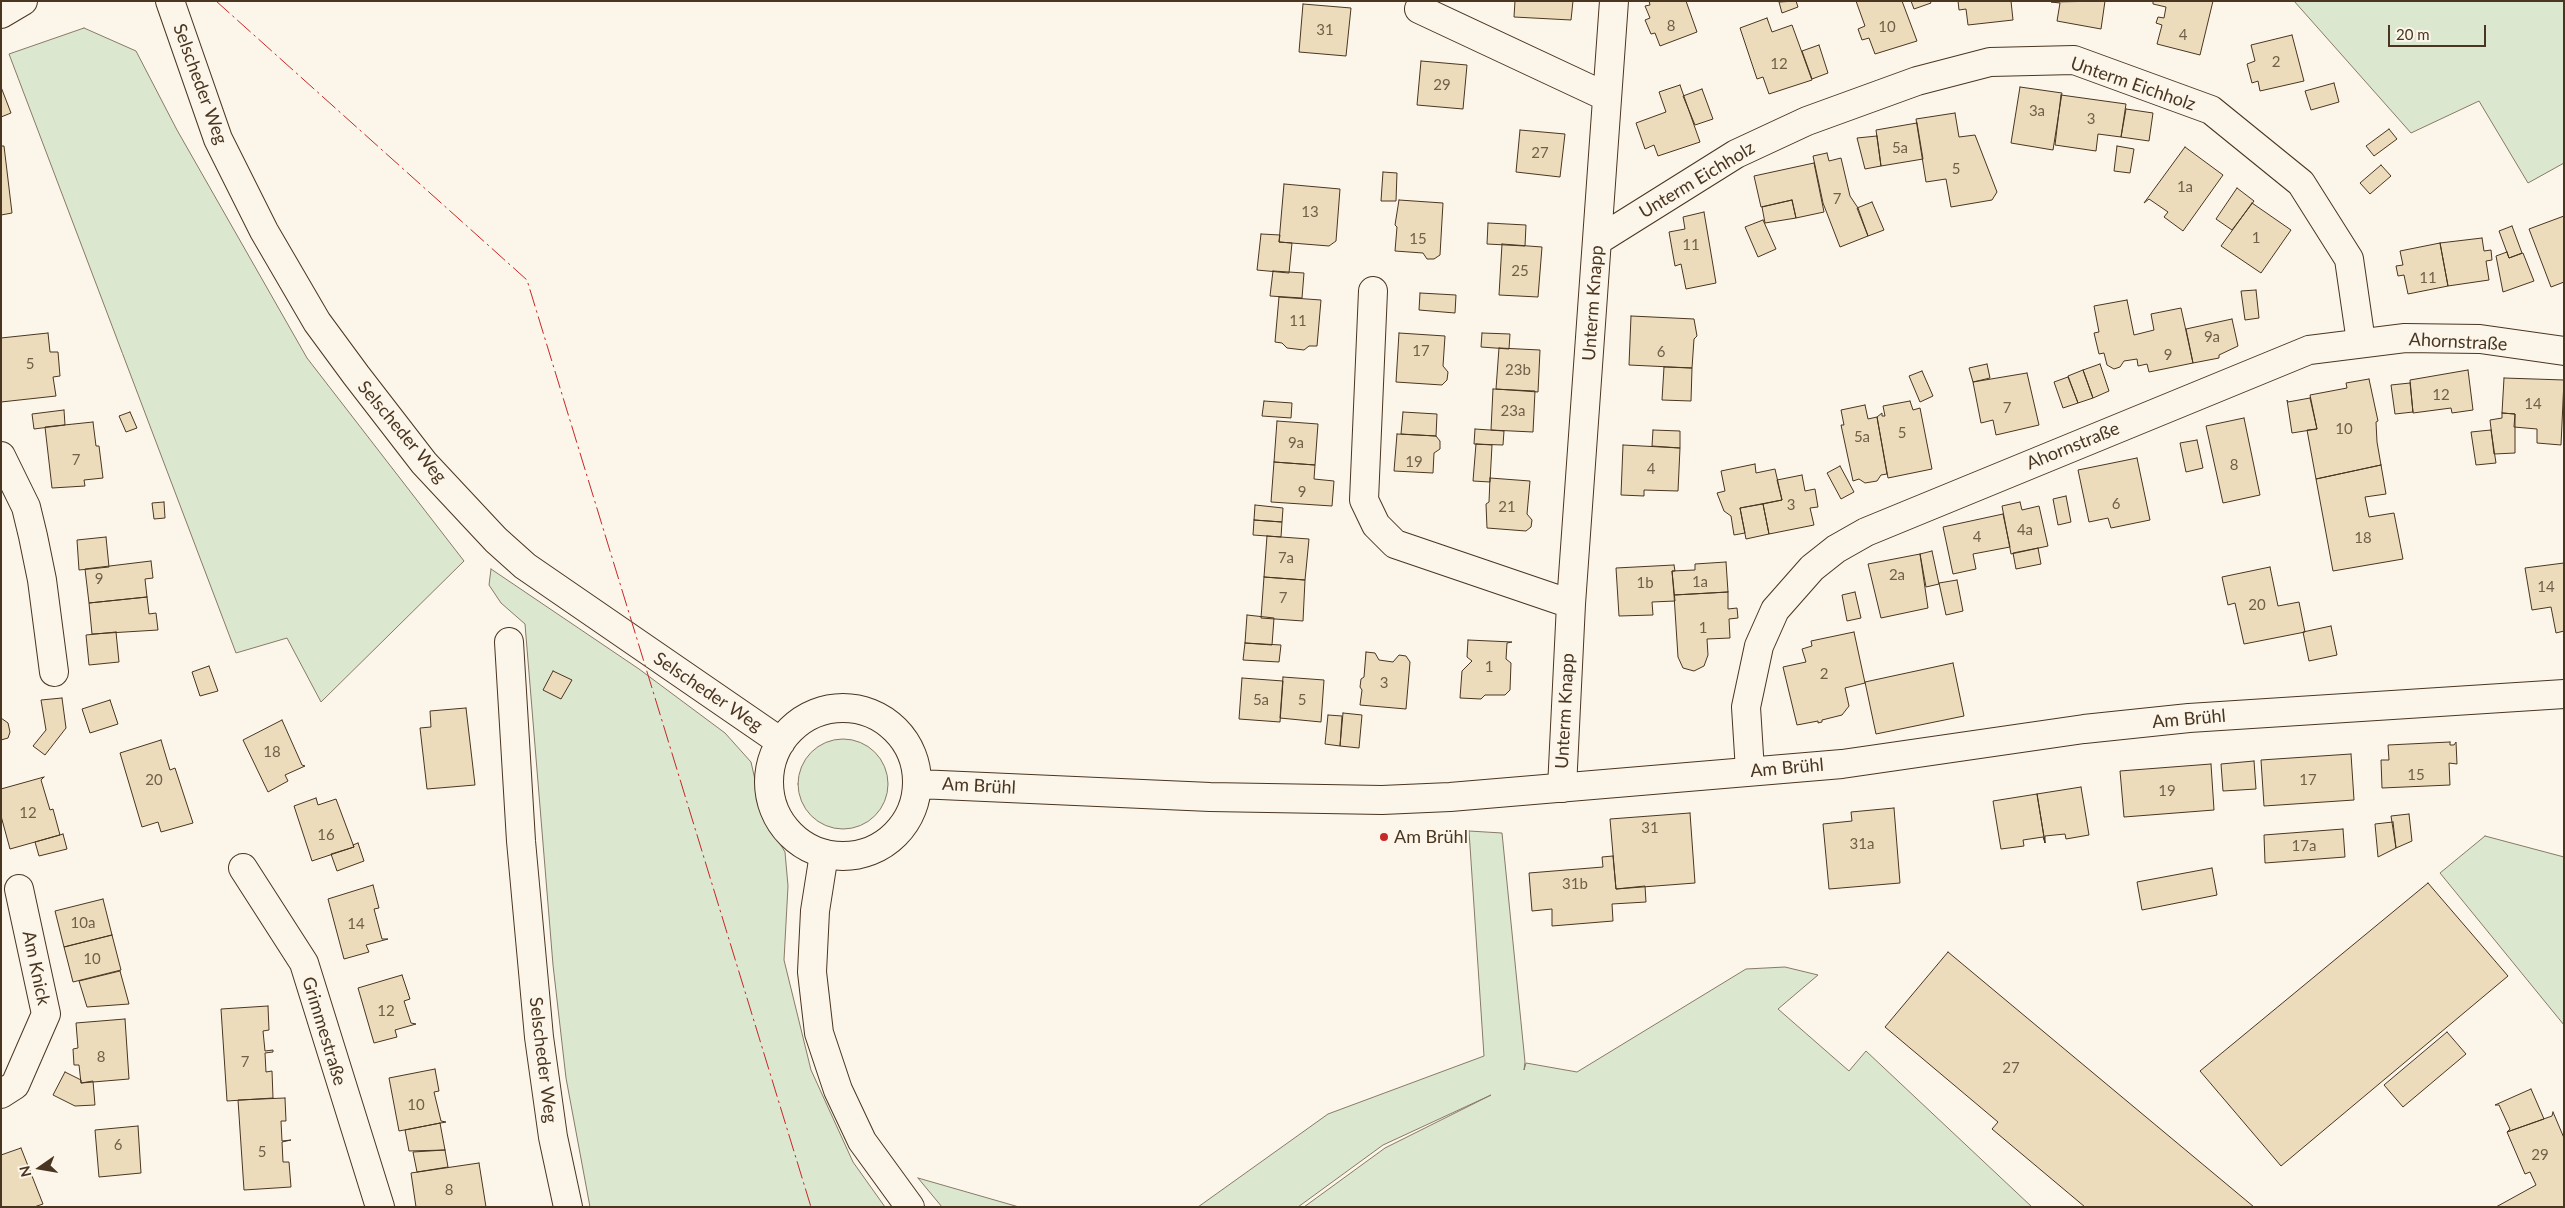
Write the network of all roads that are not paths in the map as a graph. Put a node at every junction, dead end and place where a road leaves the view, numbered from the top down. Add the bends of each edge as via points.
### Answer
1 (23, 1) edge
2 (170, 1) edge
3 (1614, 1) edge
4 (1419, 9) dead end
5 (1, 14) edge
6 (1608, 96) junction
7 (1597, 241) junction
8 (1373, 291) dead end
9 (2361, 342) junction
10 (2564, 351) edge
11 (1, 456) edge
12 (1570, 604) junction
13 (509, 642) dead end
14 (54, 672) dead end
15 (2564, 694) edge
16 (781, 742) junction
17 (1750, 771) junction
18 (918, 784) junction
19 (1562, 788) junction
20 (824, 854) junction
21 (243, 868) dead end
22 (18, 889) dead end
23 (1, 1094) edge
24 (380, 1207) edge
25 (568, 1207) edge
26 (910, 1207) edge

1 - 5 street
2 - 16 street, Selscheder Weg via 218,139 264,231 317,322 424,463 524,566
3 - 6 street, Unterm Knapp
4 - 6 street
6 - 7 street, Unterm Knapp
7 - 9 street, Unterm Eichholz via 1736,154 1807,122 1917,81 1990,62 2074,60 2211,110 2301,183 2349,259
7 - 12 street, Unterm Knapp
8 - 12 street via 1364,500 1376,525 1395,544
9 - 10 street, Ahornstraße via 2405,338 2480,340
9 - 17 street, Ahornstraße via 2309,350 1892,520 1836,549 1792,588 1774,610 1759,646 1746,708
11 - 14 street via 26,507 42,580
12 - 19 street, Unterm Knapp
13 - 25 street, Selscheder Weg via 520,841 539,1037 553,1136
15 - 17 street, Am Brühl via 2189,718 2084,729 1842,764
16 - 18 street, Selscheder Weg via 797,723 819,711 859,709 878,716 895,728 914,759
16 - 20 street, Selscheder Weg via 771,764 769,789 776,813 799,842
17 - 19 street, Am Brühl
18 - 19 street, Am Brühl via 1210,797 1382,800
18 - 20 street, Selscheder Weg via 911,814 898,833 879,848 852,856
20 - 26 street via 815,911 812,972 819,1033 838,1090 862,1142
21 - 24 street, Grimmestraße via 304,963
22 - 23 street, Am Knick via 46,1014 15,1086

